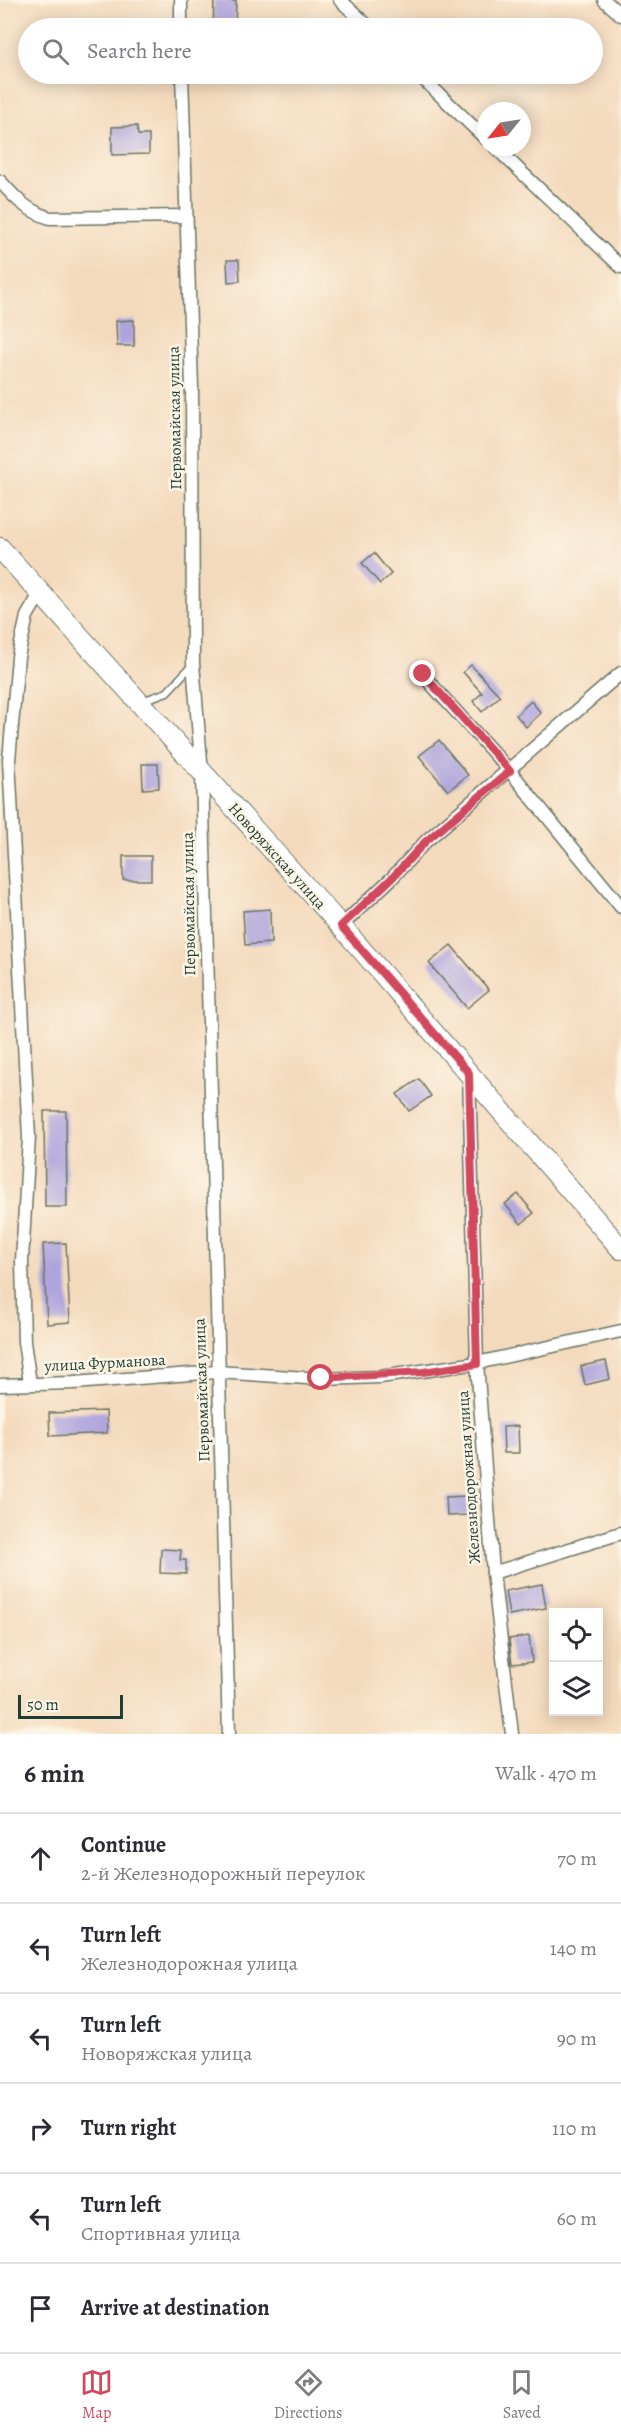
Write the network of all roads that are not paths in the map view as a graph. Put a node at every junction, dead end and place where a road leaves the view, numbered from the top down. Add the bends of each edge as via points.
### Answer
1 (181, 0) edge
2 (340, 0) edge
3 (604, 0) edge
4 (621, 15) edge
5 (181, 18) edge
6 (359, 18) edge
7 (182, 84) edge
8 (428, 84) edge
9 (477, 130) edge
10 (504, 156) edge
11 (0, 181) edge
12 (186, 216) junction
13 (621, 267) edge
14 (0, 548) edge
15 (40, 594) junction
16 (193, 663) junction
17 (621, 673) edge
18 (423, 674) dead end
19 (139, 702) junction
20 (510, 771) junction
21 (202, 774) junction
22 (621, 907) edge
23 (341, 926) junction
24 (469, 1073) junction
25 (621, 1249) edge
26 (621, 1331) edge
27 (477, 1364) junction
28 (217, 1372) junction
29 (30, 1383) junction
30 (0, 1385) edge
31 (621, 1533) edge
32 (493, 1573) junction
33 (229, 1734) edge
34 (512, 1734) edge

1 - 5 street
2 - 6 street
3 - 4 street
7 - 12 street, Первомайская улица
8 - 9 street
10 - 13 street
11 - 12 street via 20,203 50,218
12 - 16 street, Первомайская улица via 192,388
14 - 15 main road, Новоряжская улица
15 - 19 main road, Новоряжская улица
15 - 29 street via 27,616 18,657 9,760 29,1137 22,1261 24,1342
16 - 19 lane via 167,692
16 - 21 street, Первомайская улица
17 - 20 street
18 - 20 street
19 - 21 main road, Новоряжская улица
20 - 22 street
20 - 23 street via 426,841
21 - 23 main road, Новоряжская улица
21 - 28 street, Первомайская улица
23 - 24 main road, Новоряжская улица
24 - 25 main road, Новоряжская улица
24 - 27 street, Железнодорожная улица
26 - 27 street, улица Фурманова
27 - 28 street, улица Фурманова via 333,1378
27 - 32 street, Железнодорожная улица
28 - 29 street, улица Фурманова
28 - 33 street, Первомайская улица
29 - 30 street, улица Фурманова
31 - 32 street
32 - 34 street, Железнодорожная улица

